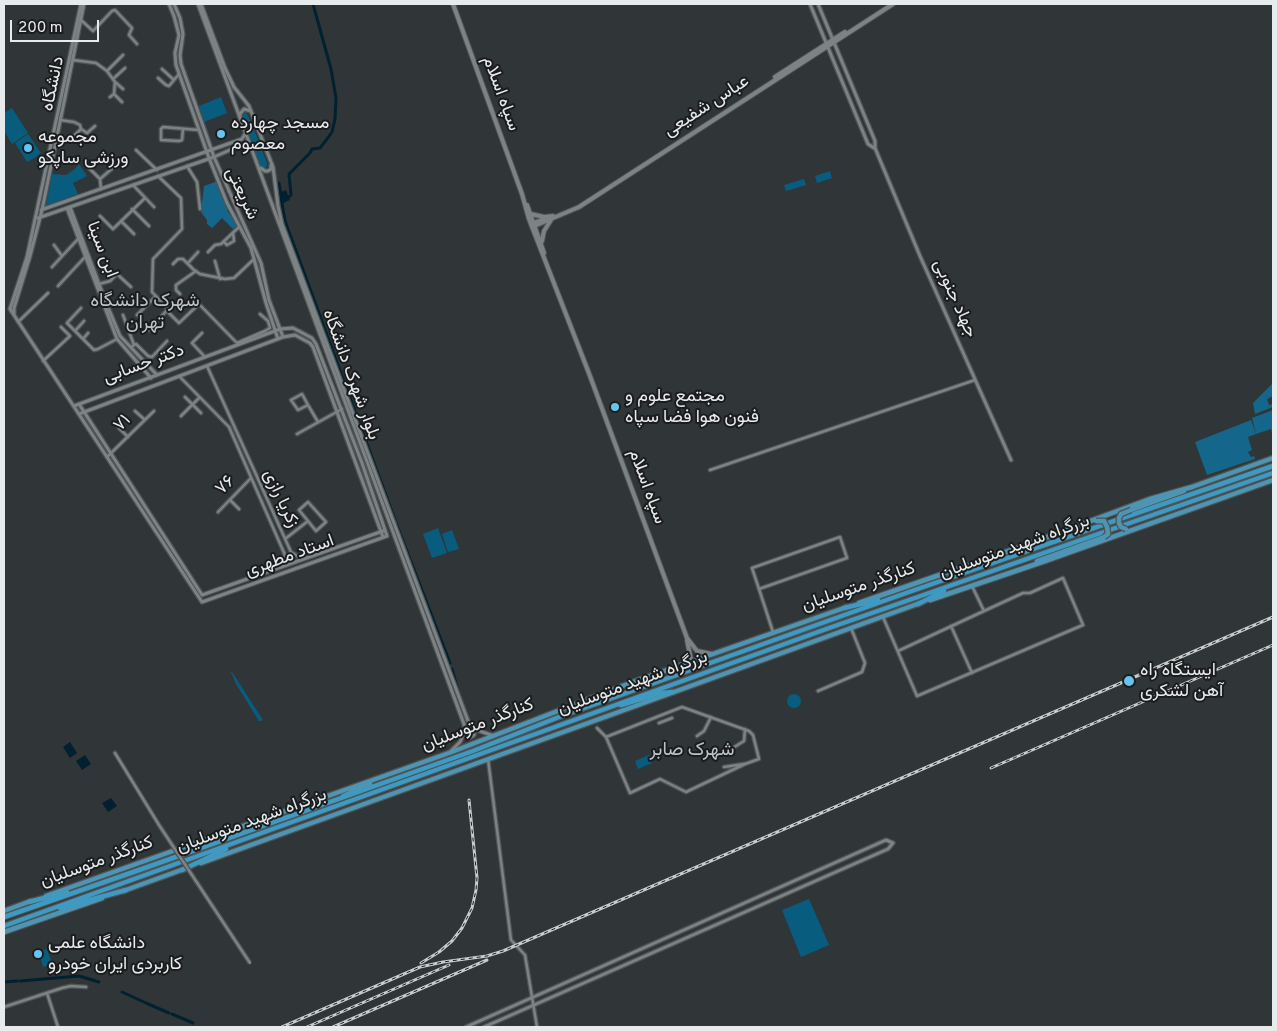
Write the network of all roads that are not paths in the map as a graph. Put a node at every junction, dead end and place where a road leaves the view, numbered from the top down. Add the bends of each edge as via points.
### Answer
1 (83, 4) edge
2 (169, 4) edge
3 (174, 4) edge
4 (199, 4) edge
5 (453, 4) edge
6 (810, 4) edge
7 (818, 4) edge
8 (889, 4) edge
9 (893, 4) edge
10 (80, 19) junction
11 (832, 41) junction
12 (137, 44) dead end
13 (827, 44) junction
14 (122, 55) dead end
15 (73, 60) junction
16 (125, 68) dead end
17 (162, 69) dead end
18 (107, 71) junction
19 (179, 74) junction
20 (158, 78) dead end
21 (114, 80) junction
22 (174, 80) junction
23 (123, 89) dead end
24 (114, 94) junction
25 (110, 97) dead end
26 (122, 102) dead end
27 (251, 111) junction
28 (240, 119) junction
29 (60, 120) junction
30 (95, 126) dead end
31 (81, 129) junction
32 (183, 129) junction
33 (199, 130) junction
34 (245, 134) junction
35 (74, 136) dead end
36 (250, 146) junction
37 (875, 148) junction
38 (136, 150) dead end
39 (212, 150) junction
40 (207, 152) junction
41 (214, 157) junction
42 (209, 158) junction
43 (271, 162) junction
44 (257, 164) junction
45 (115, 166) dead end
46 (187, 166) junction
47 (89, 168) dead end
48 (156, 170) junction
49 (158, 176) junction
50 (100, 179) junction
51 (132, 185) junction
52 (101, 190) junction
53 (522, 194) junction
54 (144, 198) junction
55 (234, 201) junction
56 (228, 203) junction
57 (154, 207) dead end
58 (68, 208) junction
59 (200, 209) dead end
60 (39, 210) junction
61 (132, 210) junction
62 (531, 214) junction
63 (100, 216) dead end
64 (553, 217) junction
65 (37, 219) junction
66 (120, 221) junction
67 (533, 225) junction
68 (149, 226) dead end
69 (240, 226) junction
70 (233, 233) junction
71 (134, 234) dead end
72 (78, 239) junction
73 (224, 242) junction
74 (54, 244) dead end
75 (543, 246) junction
76 (198, 252) dead end
77 (208, 252) dead end
78 (62, 256) junction
79 (85, 257) junction
80 (545, 257) junction
81 (255, 258) junction
82 (215, 261) dead end
83 (188, 263) junction
84 (173, 264) dead end
85 (52, 267) dead end
86 (196, 271) junction
87 (220, 278) junction
88 (99, 284) junction
89 (58, 286) dead end
90 (131, 287) dead end
91 (48, 293) dead end
92 (180, 294) dead end
93 (156, 296) junction
94 (81, 308) dead end
95 (167, 311) junction
96 (260, 314) dead end
97 (137, 315) dead end
98 (14, 316) junction
99 (123, 316) dead end
100 (84, 321) dead end
101 (18, 322) junction
102 (61, 327) dead end
103 (280, 329) junction
104 (149, 330) dead end
105 (75, 331) junction
106 (275, 331) junction
107 (88, 333) dead end
108 (202, 333) dead end
109 (282, 337) junction
110 (83, 339) junction
111 (117, 339) junction
112 (278, 339) junction
113 (167, 341) dead end
114 (134, 345) junction
115 (130, 348) junction
116 (205, 357) junction
117 (43, 361) junction
118 (206, 365) junction
119 (157, 376) junction
120 (179, 376) junction
121 (151, 378) junction
122 (975, 380) junction
123 (184, 397) dead end
124 (200, 397) junction
125 (79, 404) junction
126 (193, 405) junction
127 (308, 405) junction
128 (74, 406) junction
129 (342, 409) junction
130 (83, 411) junction
131 (134, 411) dead end
132 (154, 411) dead end
133 (336, 411) junction
134 (201, 413) dead end
135 (224, 413) junction
136 (79, 414) junction
137 (181, 416) dead end
138 (220, 418) junction
139 (145, 420) junction
140 (318, 422) junction
141 (119, 428) dead end
142 (296, 434) dead end
143 (128, 437) junction
144 (108, 456) junction
145 (1273, 458) edge
146 (1011, 460) dead end
147 (1273, 466) edge
148 (710, 470) dead end
149 (1273, 473) edge
150 (251, 478) junction
151 (1273, 480) edge
152 (259, 482) junction
153 (254, 484) junction
154 (1192, 487) junction
155 (1221, 499) junction
156 (230, 500) junction
157 (239, 509) dead end
158 (218, 512) dead end
159 (308, 521) junction
160 (281, 531) junction
161 (383, 531) junction
162 (276, 534) junction
163 (162, 537) junction
164 (285, 539) junction
165 (1026, 545) junction
166 (291, 552) junction
167 (285, 555) junction
168 (304, 560) junction
169 (280, 568) junction
170 (999, 577) junction
171 (962, 582) junction
172 (972, 586) junction
173 (759, 589) junction
174 (906, 593) junction
175 (918, 604) junction
176 (844, 608) junction
177 (984, 611) junction
178 (883, 617) junction
179 (951, 626) junction
180 (851, 628) junction
181 (773, 632) junction
182 (687, 638) junction
183 (898, 650) junction
184 (714, 654) junction
185 (690, 663) junction
186 (445, 669) junction
187 (972, 673) junction
188 (818, 691) dead end
189 (673, 692) junction
190 (605, 708) junction
191 (663, 714) junction
192 (710, 717) junction
193 (672, 718) dead end
194 (667, 722) junction
195 (659, 723) dead end
196 (597, 728) dead end
197 (474, 729) junction
198 (745, 729) junction
199 (465, 731) junction
200 (494, 736) junction
201 (697, 736) dead end
202 (606, 737) junction
203 (728, 752) dead end
204 (115, 753) dead end
205 (449, 753) junction
206 (488, 758) junction
207 (745, 764) junction
208 (724, 767) dead end
209 (398, 771) junction
210 (328, 802) junction
211 (253, 837) junction
212 (182, 870) junction
213 (813, 873) junction
214 (816, 880) junction
215 (98, 884) junction
216 (126, 890) junction
217 (28, 902) junction
218 (44, 910) junction
219 (4, 911) edge
220 (4, 917) edge
221 (4, 926) edge
222 (4, 932) edge
223 (656, 943) junction
224 (659, 950) junction
225 (250, 963) dead end
226 (86, 987) dead end
227 (47, 993) junction
228 (533, 998) junction
229 (534, 1005) junction
230 (4, 1007) edge
231 (58, 1027) edge
232 (466, 1027) edge
233 (484, 1027) edge
234 (537, 1027) edge

1 - 10 street, دانشگاه
2 - 19 street, شریعتی via 179,35 175,59
3 - 39 street, شریعتی via 183,34 181,64
4 - 27 street, بلوار شهرک دانشگاه via 227,74
4 - 28 street, بلوار شهرک دانشگاه
5 - 53 main road, سپاه اسلام
6 - 13 street, جهاد جنوبی
7 - 11 street, جهاد جنوبی
8 - 11 main road, عباس شفیعی
9 - 11 main road, عباس شفیعی
10 - 12 street via 93,31 115,10 132,28 129,35
10 - 15 street, دانشگاه
10 - 60 street, دانشگاه
11 - 13 main road, عباس شفیعی
11 - 37 street, جهاد جنوبی
13 - 37 street, جهاد جنوبی via 868,144
13 - 64 main road, عباس شفیعی via 579,207
14 - 18 street
15 - 18 street via 96,63
15 - 29 street, دانشگاه
16 - 21 street
17 - 22 street
18 - 21 street
19 - 22 street
19 - 33 street, شریعتی
20 - 22 street via 169,86
21 - 23 street
21 - 24 street
24 - 25 street
24 - 26 street
27 - 28 street via 243,110
27 - 43 street, بلوار شهرک دانشگاه
28 - 34 street, بلوار شهرک دانشگاه
29 - 31 street via 74,122
29 - 60 street, دانشگاه
30 - 31 street via 87,133
31 - 35 street
32 - 32 street via 163,127 161,140 182,140
32 - 33 street
33 - 40 street, شریعتی
34 - 36 street, بلوار شهرک دانشگاه
34 - 39 street via 242,140
36 - 41 street via 241,145
36 - 44 street, بلوار شهرک دانشگاه
37 - 122 street, جهاد جنوبی
38 - 48 street
39 - 40 street
39 - 41 street, شریعتی
40 - 42 street, شریعتی
40 - 48 street
41 - 42 street
41 - 55 street, شریعتی
42 - 46 street
42 - 56 street, شریعتی
43 - 44 street via 266,172
43 - 186 street, بلوار شهرک دانشگاه via 282,224
44 - 186 street, بلوار شهرک دانشگاه
45 - 50 street
46 - 49 street
46 - 59 street via 197,182
47 - 50 street
48 - 52 street
49 - 51 street
49 - 93 street via 181,198 182,229 153,259 152,292
50 - 52 street
51 - 54 street
51 - 58 street
52 - 60 street
53 - 62 main road, سپاه اسلام
53 - 67 main road, سپاه اسلام
54 - 57 street
54 - 61 street
55 - 56 street
55 - 103 street, شریعتی via 262,263 269,300
56 - 69 street, شریعتی
58 - 65 street
58 - 72 street, ابن سینا
58 - 88 street, ابن سینا
60 - 65 street, دانشگاه
61 - 66 street
61 - 68 street
62 - 64 main road
62 - 67 main road, سپاه اسلام
63 - 66 street via 112,229
64 - 67 main road, عباس شفیعی
64 - 75 main road via 544,231
65 - 98 street, دانشگاه
65 - 98 street, دانشگاه via 10,309
66 - 71 street
67 - 75 main road, سپاه اسلام
67 - 80 main road, سپاه اسلام
69 - 70 street
69 - 81 street, شریعتی
70 - 73 street
70 - 73 street via 234,242 227,245
72 - 78 street
72 - 79 street, ابن سینا
73 - 77 street
74 - 78 street
75 - 80 main road, سپاه اسلام
76 - 83 street
78 - 85 street
79 - 89 street
79 - 111 street, ابن سینا
80 - 182 main road, سپاه اسلام
81 - 87 street via 234,278
81 - 106 street, شریعتی
82 - 87 street
83 - 84 street via 178,259
83 - 86 street
86 - 87 street
86 - 92 street via 176,284
88 - 90 street via 110,281 117,274
88 - 115 street, ابن سینا via 120,336
91 - 101 street
93 - 95 street
93 - 97 street
94 - 105 street via 67,323
95 - 96 street via 179,323 199,304 237,343 270,328
95 - 104 street
98 - 101 street
99 - 114 street
100 - 105 street
101 - 117 street
102 - 117 street via 70,336
103 - 106 street, دکتر حسابی
103 - 109 street, شریعتی
103 - 129 street via 294,328 312,338
105 - 110 street
106 - 112 street, شریعتی
106 - 116 street, دکتر حسابی
107 - 110 street
108 - 116 street via 192,342
109 - 112 street, دکتر حسابی
109 - 133 street via 295,334 310,343
110 - 111 street via 94,350
111 - 121 street, ابن سینا
112 - 118 street, دکتر حسابی
113 - 114 street via 152,357
114 - 115 street
115 - 119 street, ابن سینا
116 - 119 street, دکتر حسابی
117 - 128 street
118 - 120 street, دکتر حسابی
118 - 135 street, زکریا رازی
119 - 121 street, دکتر حسابی
120 - 124 street, زکریا رازی
120 - 130 street, دکتر حسابی
121 - 125 street, دکتر حسابی
122 - 146 street, جهاد جنوبی
122 - 148 street
123 - 126 street
124 - 126 street
124 - 138 street, زکریا رازی
125 - 128 street, دکتر حسابی
125 - 130 street
126 - 134 street
126 - 137 street
127 - 127 street via 302,394 291,400 298,410
127 - 140 street
128 - 136 street
129 - 133 street
129 - 161 street
130 - 136 street, دکتر حسابی
130 - 144 street
131 - 139 street
132 - 139 street, ۷۱
133 - 140 street
133 - 161 street
135 - 138 street
135 - 152 street, زکریا رازی
136 - 144 street
138 - 150 street, زکریا رازی via 229,427
139 - 143 street, ۷۱
140 - 142 street
141 - 143 street
143 - 144 street, ۷۱
144 - 163 street
145 - 154 main road, کنارگذر متوسلیان
147 - 174 highway, بزرگراه شهید متوسلیان
149 - 171 highway, بزرگراه شهید متوسلیان
150 - 153 street, زکریا رازی
150 - 156 street, ۷۶
151 - 155 main road, کنارگذر متوسلیان
152 - 153 street
152 - 160 street, زکریا رازی
153 - 162 street, زکریا رازی
154 - 155 main road, bridge via 1121,514 1119,523 1126,529
154 - 165 main road, کنارگذر متوسلیان
155 - 170 main road, کنارگذر متوسلیان
156 - 157 street
156 - 158 street, ۷۶
159 - 159 street via 299,510 308,502 326,522 316,530
159 - 164 street
160 - 162 street
160 - 164 street, زکریا رازی
161 - 163 street, استاد مطهری via 385,536 203,603
161 - 168 street, استاد مطهری
162 - 167 street, زکریا رازی
163 - 169 street, استاد مطهری via 204,595
164 - 166 street, زکریا رازی
165 - 170 main road, bridge via 1096,522 1104,522 1108,527 1108,534 1104,537
165 - 176 main road, کنارگذر متوسلیان
166 - 167 street, زکریا رازی
166 - 168 street
167 - 169 street
168 - 169 street, استاد مطهری
170 - 172 main road, کنارگذر متوسلیان
171 - 175 highway
171 - 190 highway, بزرگراه شهید متوسلیان
172 - 175 main road, کنارگذر متوسلیان
172 - 177 street
173 - 173 street via 752,568 840,537 847,558
173 - 181 street
174 - 176 highway
174 - 210 highway, بزرگراه شهید متوسلیان
175 - 178 main road, کنارگذر متوسلیان
176 - 181 main road, کنارگذر متوسلیان
177 - 179 street
177 - 187 street via 1063,578 1083,625
178 - 180 main road, کنارگذر متوسلیان
178 - 183 street
179 - 183 street
179 - 187 street
180 - 188 street via 865,663 862,672
180 - 189 main road, کنارگذر متوسلیان
181 - 184 main road, کنارگذر متوسلیان
182 - 184 main road via 697,651
182 - 185 main road, سپاه اسلام
183 - 187 street via 917,696
184 - 185 main road, کنارگذر متوسلیان
185 - 200 main road, کنارگذر متوسلیان
186 - 197 street, بلوار شهرک دانشگاه
186 - 199 street, بلوار شهرک دانشگاه
189 - 190 highway
189 - 206 main road, کنارگذر متوسلیان
190 - 211 highway, بزرگراه شهید متوسلیان
191 - 192 street via 682,707
191 - 194 street
191 - 202 street
192 - 198 street
192 - 201 street via 704,731
193 - 194 street
194 - 195 street
196 - 202 street
197 - 199 street via 471,737 466,736
197 - 200 street
198 - 203 street via 744,741
198 - 207 street via 753,735 759,759
199 - 205 street
200 - 205 main road, کنارگذر متوسلیان
202 - 207 street via 630,793 660,779 686,792
204 - 225 street, bridge
205 - 209 main road, کنارگذر متوسلیان
206 - 212 main road, کنارگذر متوسلیان
206 - 228 street via 511,940 525,955
207 - 208 street
209 - 210 main road
209 - 217 main road, کنارگذر متوسلیان
210 - 215 highway, بزرگراه شهید متوسلیان
211 - 212 highway
211 - 218 highway, بزرگراه شهید متوسلیان
212 - 216 main road, کنارگذر متوسلیان
213 - 214 street
213 - 214 street via 886,840 893,843 888,849
213 - 223 street
214 - 224 street
215 - 217 highway
215 - 220 highway, بزرگراه شهید متوسلیان
216 - 218 highway
216 - 222 main road, کنارگذر متوسلیان
217 - 219 main road, کنارگذر متوسلیان
218 - 221 highway, بزرگراه شهید متوسلیان
223 - 224 street
223 - 228 street
224 - 229 street
226 - 227 street via 71,986
227 - 230 street
227 - 231 street
228 - 229 street
228 - 232 street
229 - 233 street
229 - 234 street

